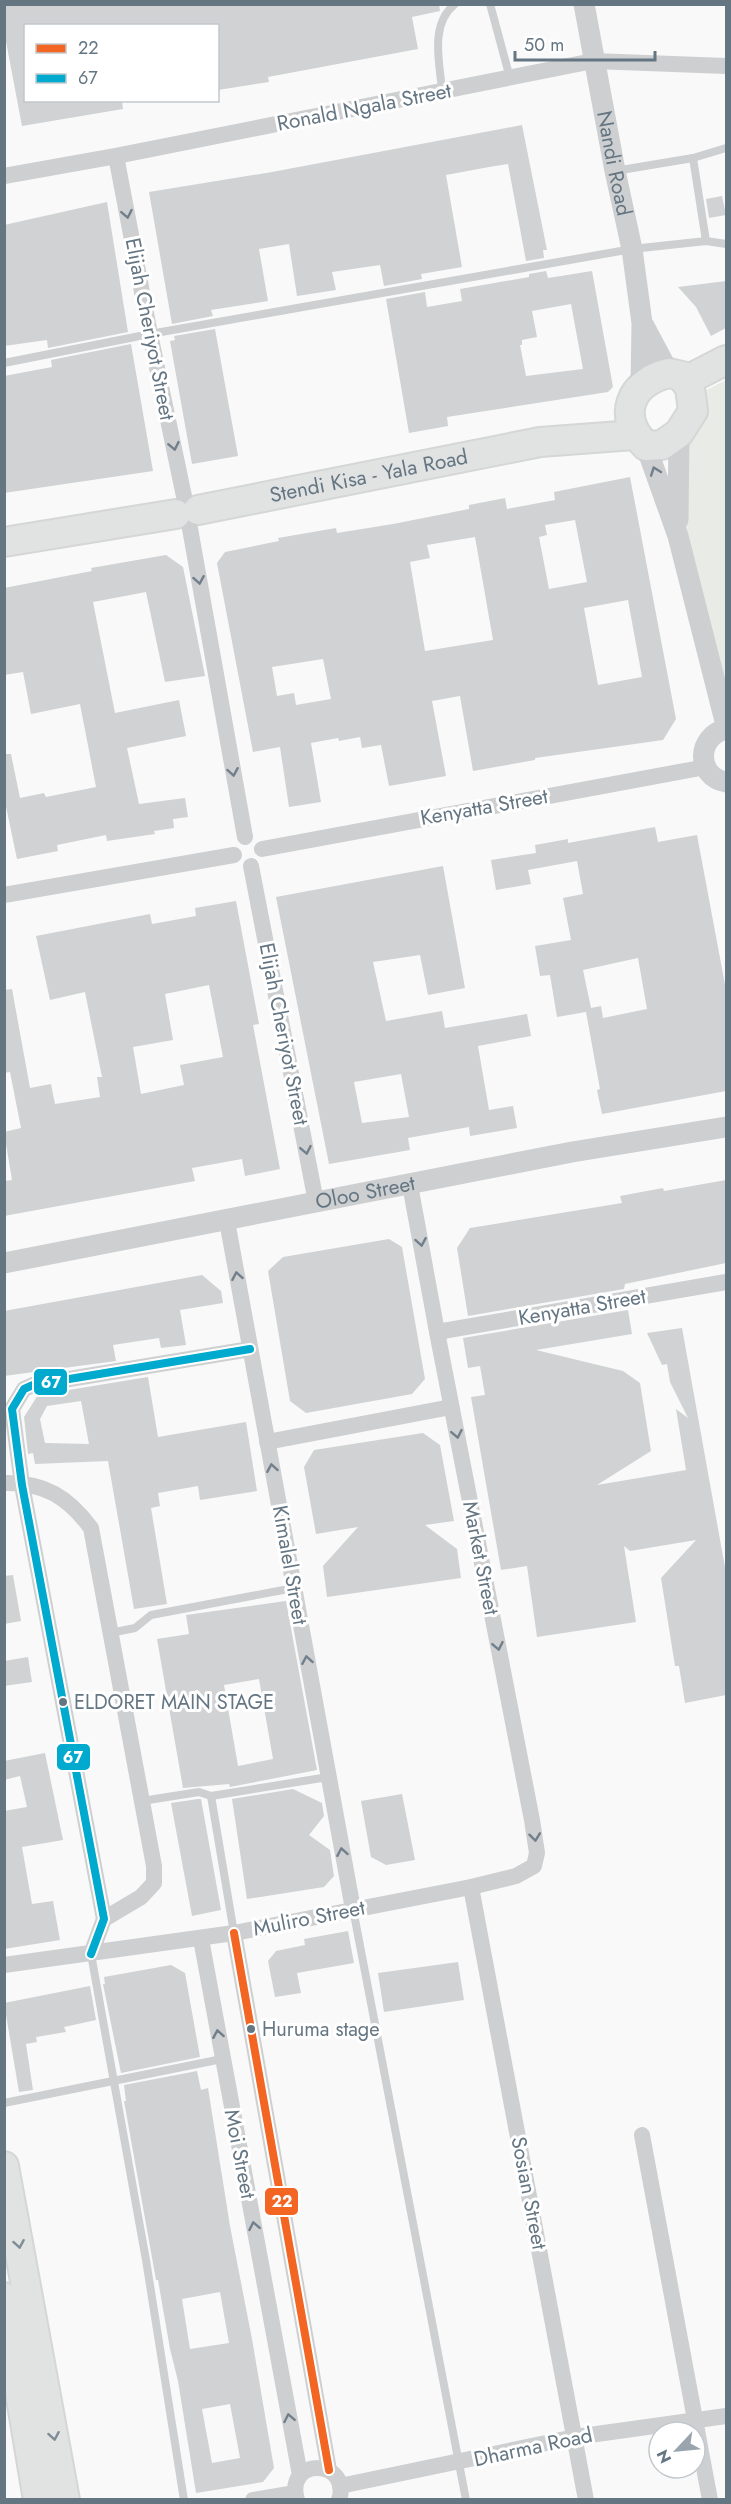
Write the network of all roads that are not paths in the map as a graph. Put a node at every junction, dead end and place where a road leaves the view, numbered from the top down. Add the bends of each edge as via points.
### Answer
1 (455, 4) edge
2 (490, 4) edge
3 (584, 4) edge
4 (593, 61) junction
5 (726, 66) edge
6 (510, 78) junction
7 (442, 91) junction
8 (726, 148) edge
9 (116, 156) junction
10 (693, 158) junction
11 (615, 171) junction
12 (4, 176) edge
13 (706, 241) junction
14 (726, 244) edge
15 (632, 249) junction
16 (642, 323) junction
17 (150, 334) junction
18 (726, 360) edge
19 (4, 363) edge
20 (726, 379) edge
21 (682, 384) junction
22 (638, 420) junction
23 (679, 433) junction
24 (187, 512) junction
25 (678, 536) junction
26 (4, 542) edge
27 (726, 727) edge
28 (706, 768) junction
29 (726, 782) edge
30 (245, 837) junction
31 (262, 849) junction
32 (234, 855) junction
33 (251, 866) junction
34 (4, 895) edge
35 (726, 1127) edge
36 (410, 1185) junction
37 (316, 1202) junction
38 (227, 1221) junction
39 (4, 1263) edge
40 (726, 1282) edge
41 (437, 1332) junction
42 (250, 1349) junction
43 (452, 1407) junction
44 (267, 1442) junction
45 (4, 1483) edge
46 (22, 1485) junction
47 (294, 1588) junction
48 (110, 1633) junction
49 (328, 1777) junction
50 (212, 1796) junction
51 (142, 1802) junction
52 (471, 1887) junction
53 (353, 1909) junction
54 (104, 1919) junction
55 (234, 1933) junction
56 (201, 1939) junction
57 (91, 1954) junction
58 (4, 1965) edge
59 (222, 2059) junction
60 (114, 2081) junction
61 (4, 2103) edge
62 (642, 2135) dead end
63 (4, 2166) edge
64 (4, 2297) edge
65 (726, 2416) edge
66 (696, 2420) edge
67 (702, 2420) edge
68 (647, 2427) edge
69 (575, 2437) junction
70 (459, 2462) junction
71 (329, 2470) junction
72 (300, 2475) junction
73 (707, 2480) edge
74 (339, 2493) edge
75 (296, 2496) edge
76 (38, 2499) edge
77 (65, 2499) edge
78 (183, 2499) edge
79 (253, 2499) edge
80 (466, 2499) edge
81 (586, 2499) edge
82 (710, 2499) edge

1 - 7 lane via 441,21 438,35
2 - 6 lane
3 - 4 street, Nandi Road
4 - 5 street, Ronald Ngala Street
4 - 6 street, Ronald Ngala Street
4 - 11 street, Nandi Road
6 - 7 street, Ronald Ngala Street
7 - 9 street, Ronald Ngala Street
8 - 10 lane
9 - 12 street, Ronald Ngala Street
9 -> 17 street, Elijah Cheriyot Street
10 - 11 lane
10 - 13 lane
11 - 15 street, Nandi Road
13 - 14 lane
13 - 15 lane
15 - 16 street, Nandi Road
15 - 17 lane
16 - 21 street, Nandi Road
16 - 22 street, Nandi Road
17 - 19 lane
17 -> 24 street, Elijah Cheriyot Street
18 - 21 highway
20 - 21 highway
21 - 22 highway via 653,377
21 - 23 highway via 693,411
22 - 23 highway via 662,445
22 - 24 highway, Stendi Kisa - Yala Road
25 -> 22 street, Nandi Road
23 - 25 street, Nandi Road
24 - 26 highway, Stendi Kisa - Yala Road
24 -> 30 street, Elijah Cheriyot Street
25 - 27 street, Nandi Road
27 - 28 street via 706,742
28 - 29 street via 716,779
28 - 31 street, Kenyatta Street
30 - 31 street via 257,841
30 - 32 street via 237,842
31 - 33 street via 261,858
32 - 33 street via 238,862
32 - 34 street
33 -> 37 street, Elijah Cheriyot Street
35 - 36 street, Oloo Street via 572,1152
36 - 37 street, Oloo Street
36 -> 41 street, Market Street
37 - 38 street, Oloo Street
38 - 39 street, Oloo Street
42 -> 38 street, Kimalel Street
40 - 41 street, Kenyatta Street
41 - 43 street, Market Street
42 - 44 street, Kimalel Street
42 - 46 street via 24,1389 12,1409
43 - 44 street
43 -> 52 street, Market Street via 537,1853 534,1866 516,1876
47 -> 44 street, Kimalel Street
45 - 46 street
46 - 48 street via 41,1488 70,1502 91,1528
46 - 54 street
47 - 48 lane via 151,1615 135,1628
49 -> 47 street, Kimalel Street
48 - 51 street
49 - 50 lane
53 -> 49 street, Kimalel Street
50 - 51 lane via 199,1792
50 - 55 lane
51 - 54 street via 154,1883 141,1898
52 - 53 street, Muliro Street
52 - 69 street, Sosian Street
53 - 55 street, Muliro Street
53 - 70 lane
54 - 57 street
55 - 56 street, Muliro Street
55 - 71 street, Moi Street
56 - 57 street, Muliro Street
59 -> 56 street, Moi Street
57 - 58 street, Muliro Street
57 - 60 lane
59 - 60 lane
72 -> 59 street, Moi Street
60 - 61 lane
60 - 78 lane
62 - 66 street
63 -> 77 highway
64 - 76 highway
65 - 67 street, Dharma Road
68 - 69 street, Dharma Road
69 - 70 street, Dharma Road
69 - 81 street, Sosian Street
70 - 74 street, Dharma Road
70 - 80 lane
71 - 72 street via 314,2468
71 - 74 street via 338,2480
72 - 75 street
73 - 82 street
75 - 79 street

